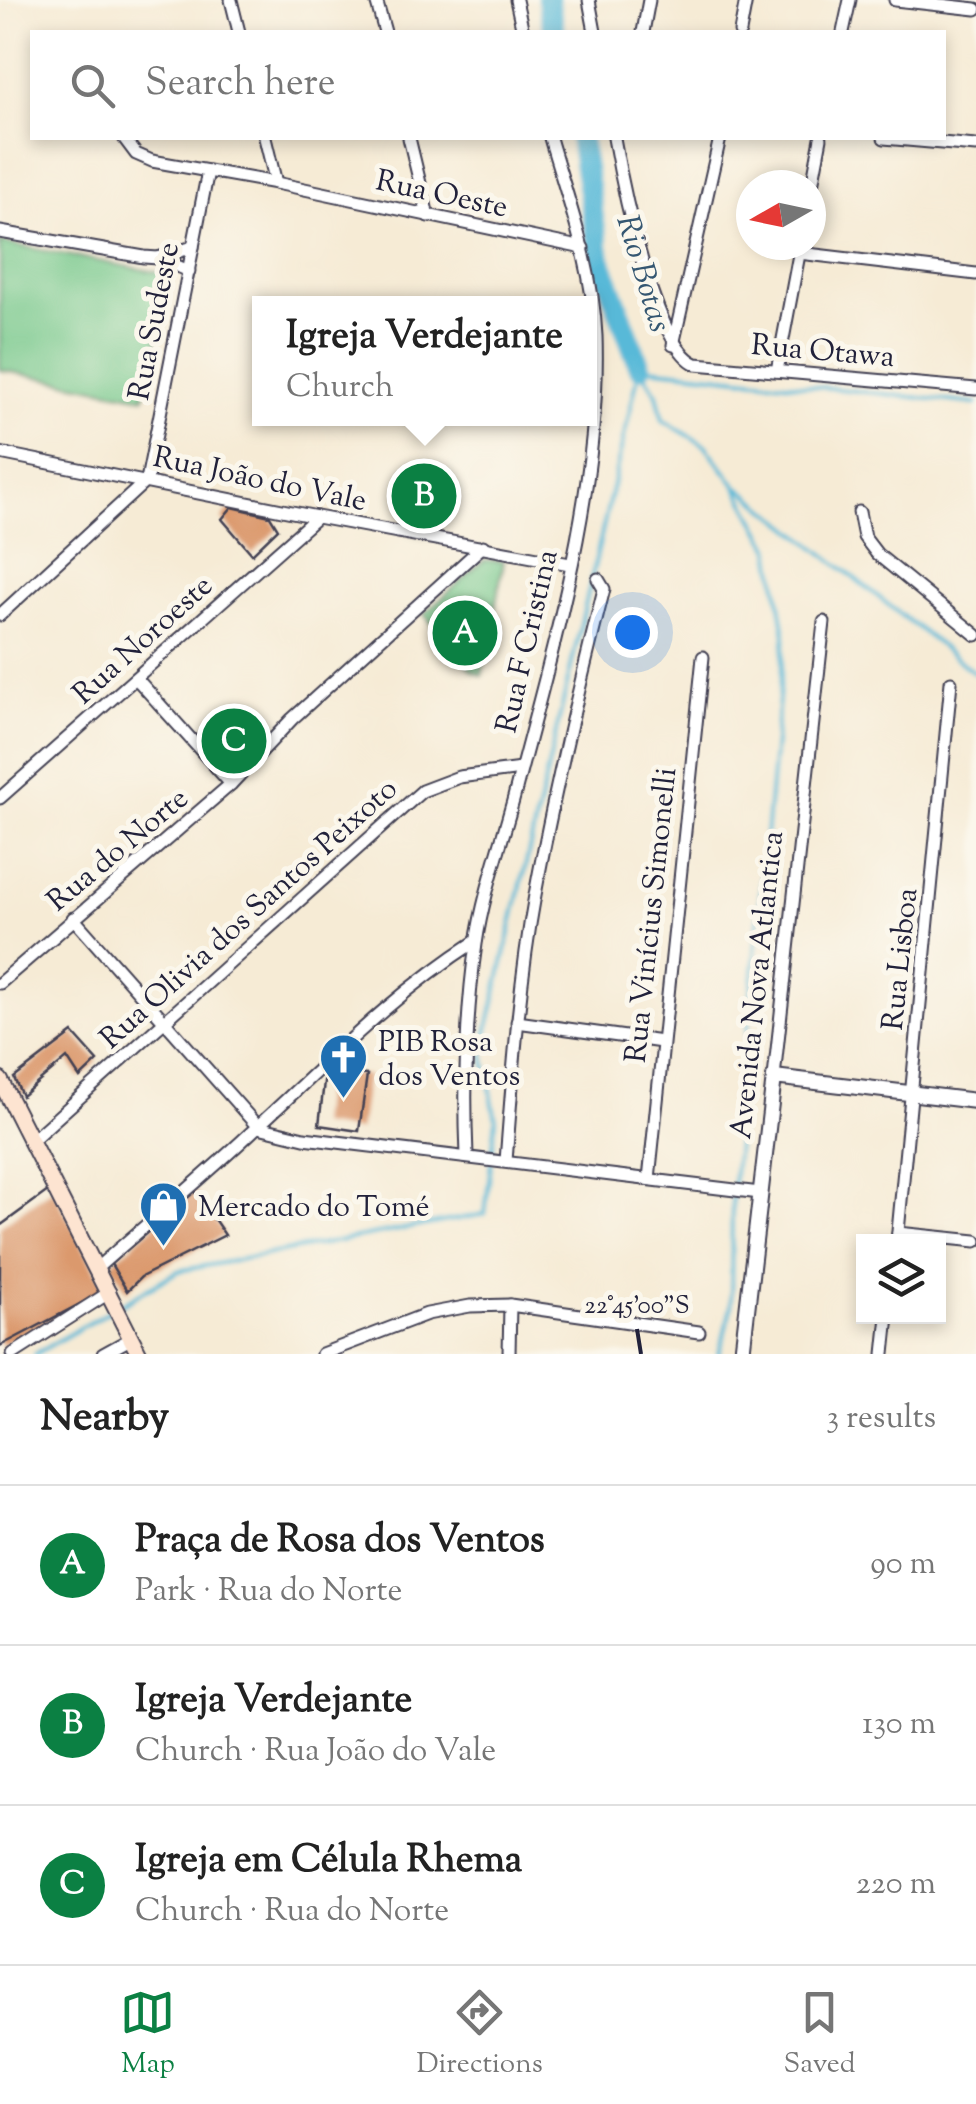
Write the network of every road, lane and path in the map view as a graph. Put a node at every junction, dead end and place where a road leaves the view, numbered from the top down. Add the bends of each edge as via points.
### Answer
1 (231, 0) edge
2 (376, 0) edge
3 (516, 0) edge
4 (589, 0) edge
5 (650, 0) edge
6 (746, 0) edge
7 (850, 0) edge
8 (894, 0) edge
9 (976, 8) edge
10 (238, 30) edge
11 (384, 30) edge
12 (524, 30) edge
13 (595, 30) edge
14 (643, 30) edge
15 (740, 30) edge
16 (843, 30) edge
17 (126, 140) edge
18 (265, 140) edge
19 (409, 140) edge
20 (551, 140) edge
21 (614, 140) edge
22 (720, 140) edge
23 (821, 140) edge
24 (907, 140) edge
25 (976, 146) edge
26 (815, 170) edge
27 (208, 171) junction
28 (276, 183) junction
29 (428, 216) junction
30 (0, 232) edge
31 (194, 247) junction
32 (583, 248) junction
33 (826, 253) edge
34 (158, 258) junction
35 (798, 260) edge
36 (188, 271) junction
37 (976, 274) edge
38 (592, 296) edge
39 (673, 345) junction
40 (777, 371) junction
41 (976, 390) edge
42 (592, 426) edge
43 (0, 453) edge
44 (147, 480) junction
45 (859, 512) dead end
46 (317, 517) junction
47 (482, 546) junction
48 (570, 564) junction
49 (598, 579) dead end
50 (0, 614) edge
51 (824, 622) dead end
52 (975, 632) edge
53 (703, 657) dead end
54 (136, 678) junction
55 (951, 682) dead end
56 (521, 769) junction
57 (231, 784) junction
58 (0, 798) edge
59 (73, 918) junction
60 (476, 940) junction
61 (0, 983) edge
62 (167, 1020) junction
63 (517, 1022) junction
64 (662, 1042) junction
65 (774, 1078) junction
66 (0, 1080) edge
67 (912, 1094) junction
68 (976, 1101) edge
69 (258, 1127) junction
70 (32, 1140) junction
71 (471, 1156) junction
72 (502, 1160) junction
73 (648, 1179) junction
74 (753, 1193) junction
75 (897, 1234) edge
76 (946, 1240) edge
77 (976, 1242) edge
78 (97, 1268) junction
79 (111, 1294) junction
80 (510, 1305) junction
81 (887, 1324) edge
82 (130, 1332) junction
83 (699, 1332) dead end
84 (13, 1354) edge
85 (103, 1354) edge
86 (139, 1354) edge
87 (322, 1354) edge
88 (509, 1354) edge
89 (742, 1354) edge
90 (884, 1354) edge

1 - 10 street
2 - 11 street
3 - 12 street
4 - 13 street
5 - 14 street
6 - 15 street
7 - 16 street
8 - 9 street
17 - 27 street, Rua Oeste via 152,161
18 - 28 street
19 - 29 street
20 - 32 street, Rua F Cristina
21 - 39 street via 630,222
22 - 39 street
23 - 26 street
24 - 25 street
27 - 28 street, Rua Oeste
27 - 31 street, Rua Sudeste
28 - 29 street, Rua Oeste
29 - 32 street, Rua Oeste
30 - 34 street
31 - 34 street
31 - 36 street, Rua Sudeste
32 - 38 street, Rua F Cristina
33 - 37 street
34 - 36 street
35 - 40 street
36 - 44 street, Rua Sudeste
39 - 40 street, Rua Otawa via 696,364
40 - 41 street, Rua Otawa
42 - 48 street, Rua F Cristina
43 - 44 street, Rua João do Vale
44 - 46 street, Rua João do Vale
44 - 50 street
45 - 52 street via 864,538 877,554
46 - 47 street, Rua João do Vale
46 - 54 street, Rua Noroeste
47 - 48 street, Rua João do Vale
47 - 57 street, Rua do Norte via 292,719
48 - 56 street, Rua F Cristina
49 - 63 street, Rua F Cristina via 604,590 538,880
51 - 65 street, Avenida Nova Atlantica
53 - 64 street, Rua Vinícius Simonelli
54 - 57 street
54 - 58 street, Rua Noroeste
55 - 67 street, Rua Lisboa
56 - 60 street, Rua F Cristina
56 - 62 street, Rua Olivia dos Santos Peixoto via 459,777 422,791
57 - 59 street, Rua do Norte
59 - 61 street, Rua do Norte
59 - 62 street
60 - 69 street via 372,1017
60 - 71 street, Rua F Cristina via 465,1077
62 - 69 street
62 - 70 street, Rua Olivia dos Santos Peixoto
63 - 64 street
63 - 72 street, Rua F Cristina
64 - 73 street, Rua Vinícius Simonelli
65 - 67 street
65 - 74 street, Avenida Nova Atlantica
66 - 70 main road
67 - 68 street
67 - 75 street, Rua Lisboa
69 - 71 street
69 - 78 street
70 - 78 main road
71 - 72 street
72 - 73 street
73 - 74 street
74 - 89 street, Avenida Nova Atlantica
76 - 77 street
78 - 79 main road
79 - 82 main road
79 - 84 street
80 - 83 street
80 - 87 street via 426,1314
80 - 88 street
81 - 90 street
82 - 85 street
82 - 86 main road

